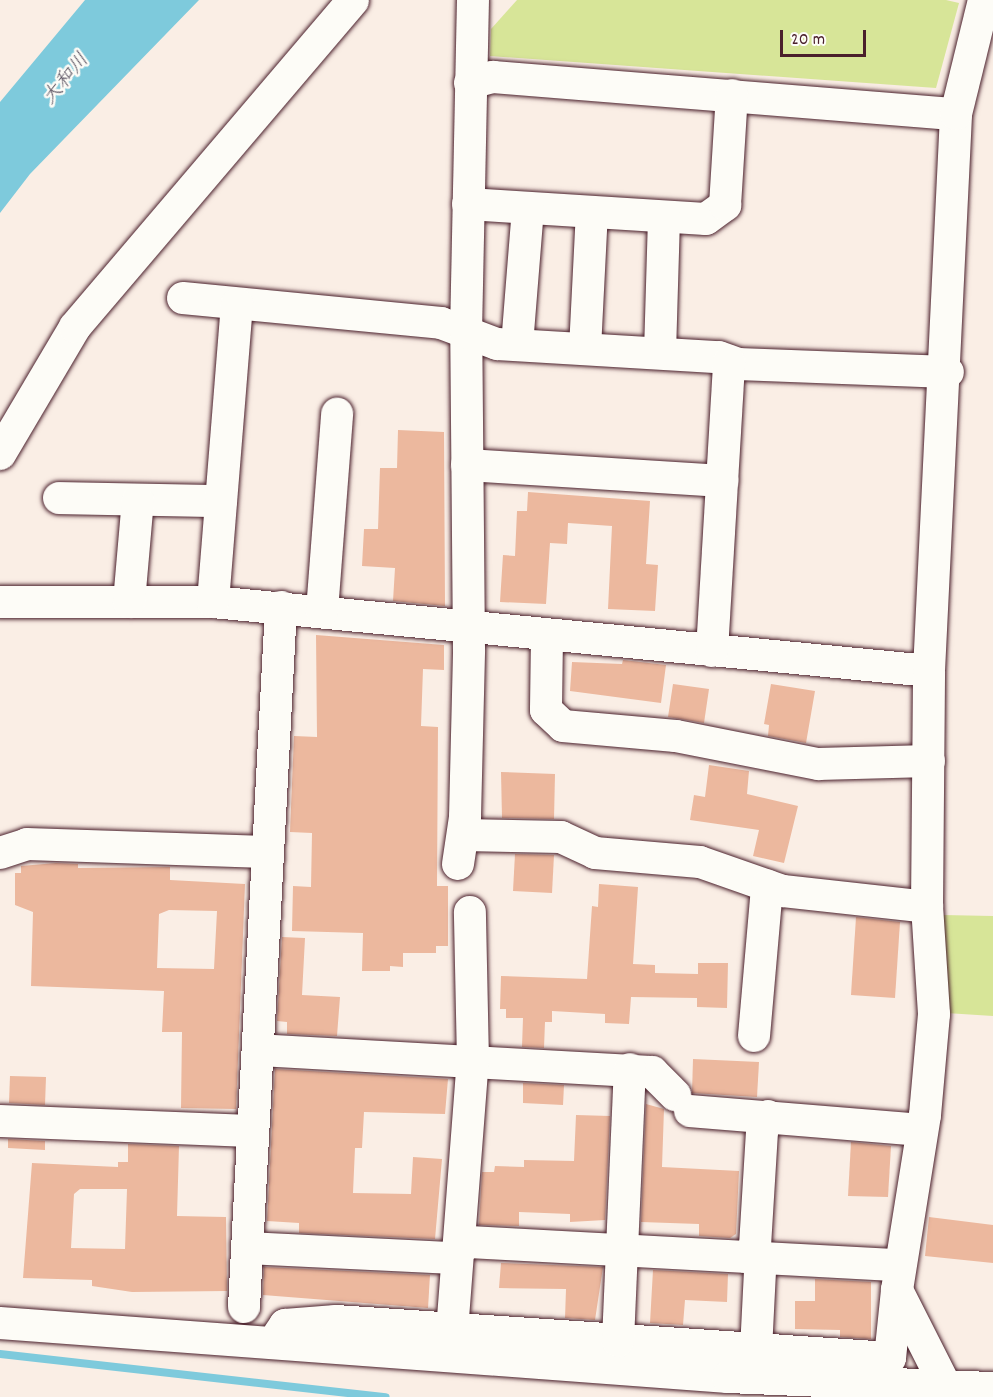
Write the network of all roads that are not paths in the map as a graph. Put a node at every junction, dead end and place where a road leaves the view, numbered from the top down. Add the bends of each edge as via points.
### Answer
1 (353, 0) edge
2 (474, 0) edge
3 (984, 0) edge
4 (470, 83) junction
5 (732, 95) junction
6 (956, 114) junction
7 (468, 204) junction
8 (528, 208) junction
9 (592, 212) junction
10 (664, 217) junction
11 (183, 298) dead end
12 (237, 304) junction
13 (466, 333) junction
14 (517, 345) junction
15 (585, 349) junction
16 (660, 353) junction
17 (729, 361) junction
18 (948, 372) junction
19 (337, 414) dead end
20 (0, 454) edge
21 (468, 465) junction
22 (722, 481) junction
23 (59, 498) dead end
24 (138, 500) junction
25 (221, 501) junction
26 (0, 602) edge
27 (129, 602) junction
28 (213, 602) junction
29 (281, 607) junction
30 (322, 611) junction
31 (469, 626) junction
32 (547, 637) junction
33 (712, 651) junction
34 (929, 671) junction
35 (929, 761) junction
36 (266, 852) junction
37 (0, 853) edge
38 (767, 886) junction
39 (927, 907) junction
40 (470, 912) dead end
41 (754, 1036) dead end
42 (258, 1050) junction
43 (473, 1061) junction
44 (630, 1069) junction
45 (768, 1116) junction
46 (0, 1121) edge
47 (253, 1131) junction
48 (921, 1131) junction
49 (247, 1248) junction
50 (459, 1250) junction
51 (622, 1251) junction
52 (758, 1258) junction
53 (897, 1278) junction
54 (244, 1307) dead end
55 (0, 1323) edge
56 (452, 1331) junction
57 (273, 1341) junction
58 (618, 1341) junction
59 (756, 1350) junction
60 (890, 1358) junction
61 (946, 1382) edge
62 (993, 1388) edge

1 - 20 street via 75,327
2 - 4 street
3 - 6 street
4 - 5 street via 494,77
4 - 7 street
5 - 6 street
5 - 10 street via 725,204 706,219
6 - 18 street
7 - 8 street
7 - 13 street
8 - 9 street
8 - 14 street
9 - 10 street
9 - 15 street
10 - 16 street
11 - 12 street
12 - 13 street via 441,323
12 - 25 street
13 - 14 street
13 - 21 street
14 - 15 street
15 - 16 street
16 - 17 street
17 - 18 street
17 - 22 street
18 - 34 street
19 - 30 street
21 - 22 street
21 - 31 street
22 - 33 street
23 - 24 street
24 - 25 street
24 - 27 street
25 - 28 street
26 - 27 street
27 - 28 street
28 - 29 street
29 - 30 street
29 - 36 street
30 - 31 street
31 - 32 street
31 - 38 street via 461,849 561,837 596,853 700,862
32 - 33 street
32 - 35 street via 546,710 563,726 676,735 818,764
33 - 34 street
34 - 35 street
35 - 39 street
36 - 37 street via 27,844
36 - 42 street
38 - 39 street
38 - 41 street
39 - 48 street via 934,1014
40 - 43 street
42 - 43 street
42 - 47 street
43 - 44 street
43 - 50 street
44 - 45 street via 652,1072 682,1103
44 - 51 street
45 - 48 street
45 - 52 street via 762,1131
46 - 47 street
47 - 49 street
48 - 53 street
49 - 50 street via 448,1258
49 - 54 street
50 - 51 street via 469,1242
50 - 56 street
51 - 52 street
51 - 58 street
52 - 53 street
52 - 59 street
53 - 60 street
53 - 61 street
55 - 57 street
56 - 57 street via 336,1321 285,1325
56 - 58 street
57 - 61 street via 728,1377
58 - 59 street
59 - 60 street
60 - 61 street
61 - 62 street

